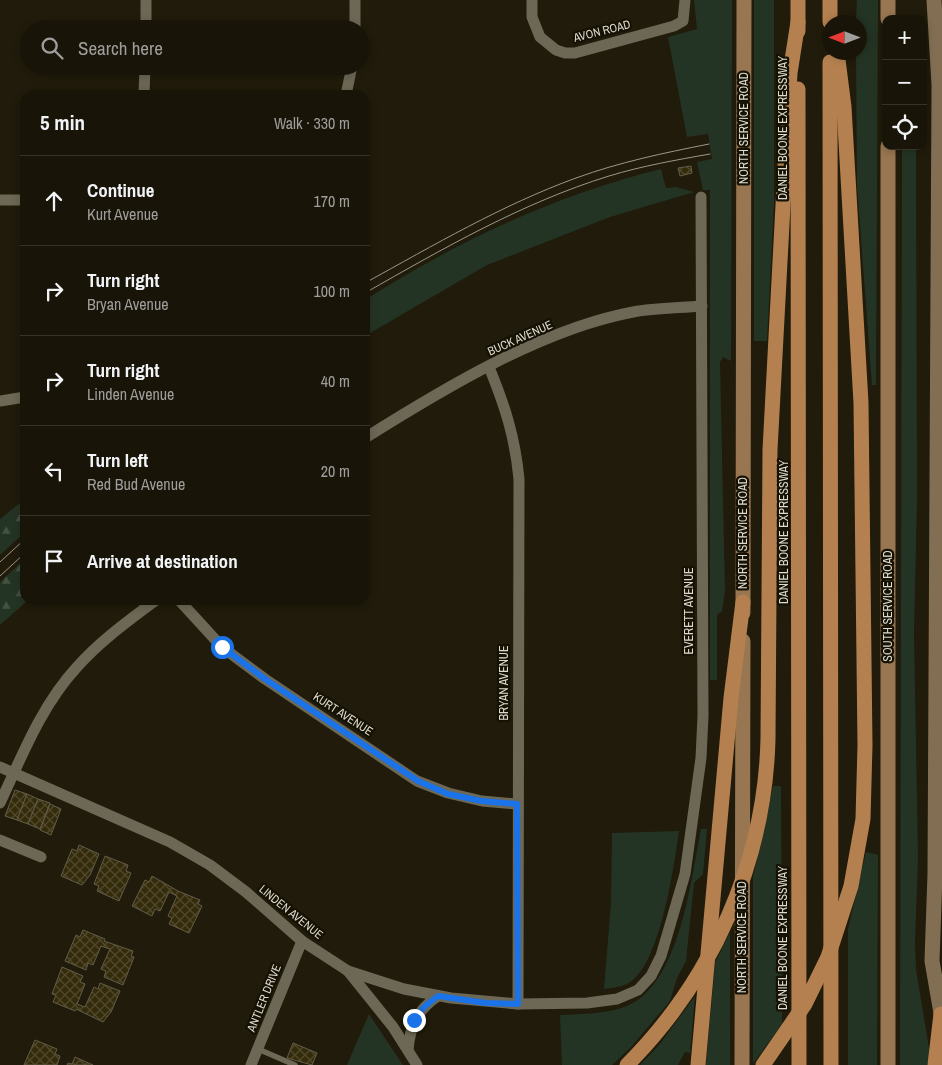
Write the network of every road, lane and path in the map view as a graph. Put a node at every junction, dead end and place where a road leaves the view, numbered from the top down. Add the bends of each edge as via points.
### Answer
1 (146, 0) edge
2 (355, 0) edge
3 (532, 0) edge
4 (685, 0) edge
5 (744, 0) edge
6 (798, 0) edge
7 (830, 0) edge
8 (888, 0) edge
9 (934, 0) edge
10 (831, 15) edge
11 (888, 15) edge
12 (146, 20) edge
13 (355, 20) edge
14 (798, 22) junction
15 (942, 46) edge
16 (830, 60) edge
17 (838, 60) edge
18 (145, 75) edge
19 (350, 75) edge
20 (941, 85) edge
21 (348, 89) edge
22 (144, 90) edge
23 (888, 150) edge
24 (940, 191) edge
25 (701, 197) dead end
26 (0, 200) edge
27 (20, 200) edge
28 (702, 306) junction
29 (489, 367) junction
30 (20, 398) edge
31 (0, 401) edge
32 (940, 405) edge
33 (370, 435) edge
34 (939, 482) edge
35 (939, 566) edge
36 (744, 602) junction
37 (150, 605) edge
38 (183, 605) edge
39 (939, 688) edge
40 (939, 745) edge
41 (939, 763) edge
42 (0, 767) edge
43 (14, 774) junction
44 (0, 803) edge
45 (517, 804) junction
46 (939, 816) edge
47 (0, 840) edge
48 (41, 857) dead end
49 (935, 874) junction
50 (942, 900) edge
51 (302, 941) junction
52 (348, 971) junction
53 (438, 996) junction
54 (616, 999) joint
55 (518, 1004) junction
56 (941, 1017) edge
57 (258, 1049) junction
58 (408, 1050) junction
59 (251, 1065) edge
60 (295, 1065) edge
61 (417, 1065) edge
62 (627, 1065) edge
63 (698, 1065) edge
64 (742, 1065) edge
65 (764, 1065) edge
66 (799, 1065) edge
67 (831, 1065) edge
68 (888, 1065) edge
69 (935, 1065) edge

1 - 12 street
2 - 13 street
3 - 4 street, AVON ROAD via 532,17 540,37 556,50 566,52 584,51 674,26 683,21
5 - 36 main road, NORTH SERVICE ROAD
6 - 14 highway, DANIEL BOONE EXPRESSWAY
7 - 10 highway
8 - 11 main road
9 - 20 main road
14 - 62 highway via 790,73 770,450 766,781 753,845 737,896 707,960 678,1006
14 - 66 highway, DANIEL BOONE EXPRESSWAY
15 - 20 main road
16 - 67 highway
17 - 65 highway via 844,107 861,411 865,786 860,840 845,911 828,957 805,1004
18 - 22 street
19 - 21 street
20 - 24 main road
23 - 68 main road, SOUTH SERVICE ROAD
24 - 32 main road
25 - 28 street, EVERETT AVENUE
26 - 27 street
28 - 29 street, BUCK AVENUE via 634,312 586,325 539,342
28 - 54 street, EVERETT AVENUE via 701,758 685,874 661,956 651,976 638,990
29 - 33 street, BUCK AVENUE
29 - 45 street, BRYAN AVENUE via 516,444 519,479
30 - 31 street
32 - 34 main road
34 - 35 main road
35 - 39 main road
36 - 63 highway via 731,698
36 - 64 main road, NORTH SERVICE ROAD
37 - 43 street via 108,637 77,667 37,724
38 - 45 street, KURT AVENUE via 236,658 418,781 448,794
39 - 40 main road
40 - 41 main road
41 - 46 main road
42 - 43 street, LINDEN AVENUE
43 - 44 street
43 - 51 street, LINDEN AVENUE via 170,842 210,865
45 - 55 street, BRYAN AVENUE
46 - 49 main road
47 - 48 street
49 - 50 main road
49 - 56 main road via 932,961
51 - 52 street, LINDEN AVENUE
51 - 57 street, ANTLER DRIVE
52 - 53 street, LINDEN AVENUE
52 - 58 street
53 - 55 street, LINDEN AVENUE
53 - 58 street via 414,1020
54 - 55 street, LINDEN AVENUE via 587,1003
56 - 69 highway
57 - 59 street, ANTLER DRIVE
57 - 60 lane
58 - 61 street

